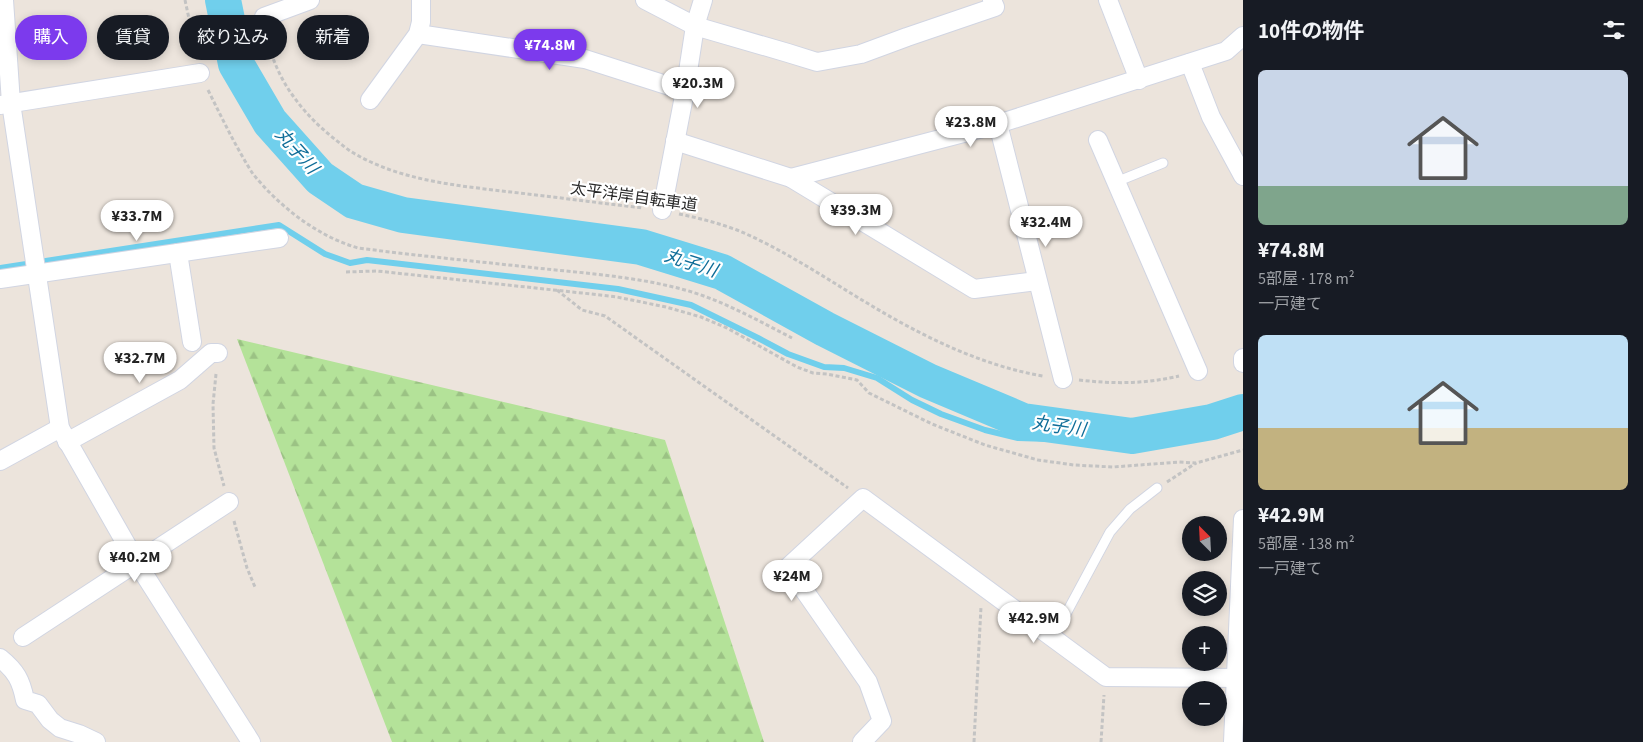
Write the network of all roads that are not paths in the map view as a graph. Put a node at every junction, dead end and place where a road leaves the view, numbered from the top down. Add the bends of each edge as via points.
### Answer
1 (4, 0) edge
2 (310, 0) edge
3 (421, 0) edge
4 (646, 0) edge
5 (703, 0) edge
6 (992, 0) edge
7 (1108, 0) edge
8 (269, 15) edge
9 (695, 26) junction
10 (418, 34) junction
11 (1243, 36) edge
12 (1190, 63) junction
13 (200, 73) road end
14 (1139, 80) junction
15 (685, 91) junction
16 (370, 100) dead end
17 (5, 104) edge
18 (998, 124) junction
19 (1098, 140) dead end
20 (675, 141) junction
21 (1163, 162) dead end
22 (1243, 176) edge
23 (791, 178) junction
24 (1116, 182) junction
25 (662, 210) road end
26 (279, 238) dead end
27 (178, 253) junction
28 (37, 273) junction
29 (0, 279) edge
30 (1037, 280) junction
31 (192, 342) dead end
32 (218, 353) road end
33 (1243, 358) edge
34 (1243, 363) edge
35 (1198, 371) road end
36 (1063, 379) road end
37 (63, 435) junction
38 (1, 467) edge
39 (1157, 488) road end
40 (229, 502) road end
41 (1243, 519) edge
42 (1243, 528) edge
43 (137, 563) junction
44 (23, 637) dead end
45 (1053, 638) junction
46 (0, 658) edge
47 (1240, 678) edge
48 (96, 742) edge
49 (251, 742) edge
50 (862, 742) edge
51 (1233, 742) edge

1 - 17 street
2 - 8 street
3 - 10 street
4 - 9 street
5 - 9 street
6 - 9 street via 995,7 861,54 817,62
7 - 14 street
9 - 15 street
10 - 15 street via 585,59
10 - 16 street
11 - 12 street via 1226,51
12 - 14 street
12 - 22 street via 1211,117
13 - 17 street
14 - 18 street
15 - 20 street
17 - 28 street
18 - 23 street
18 - 30 street
19 - 24 street
20 - 23 street
20 - 25 street
21 - 24 lane
23 - 30 street via 974,289
24 - 35 street
26 - 27 street
27 - 28 street
27 - 31 street
28 - 29 street
28 - 37 street
30 - 36 street
32 - 37 street via 211,353 180,380
33 - 34 street
37 - 38 street
37 - 43 street
39 - 45 lane via 1110,532
40 - 43 street
41 - 42 street
42 - 47 street
43 - 44 street
43 - 49 street
45 - 47 street via 1106,677
45 - 50 street via 863,498 788,567 868,682 882,720
46 - 48 street via 13,668 22,684 24,700 38,704 60,728
47 - 51 street

